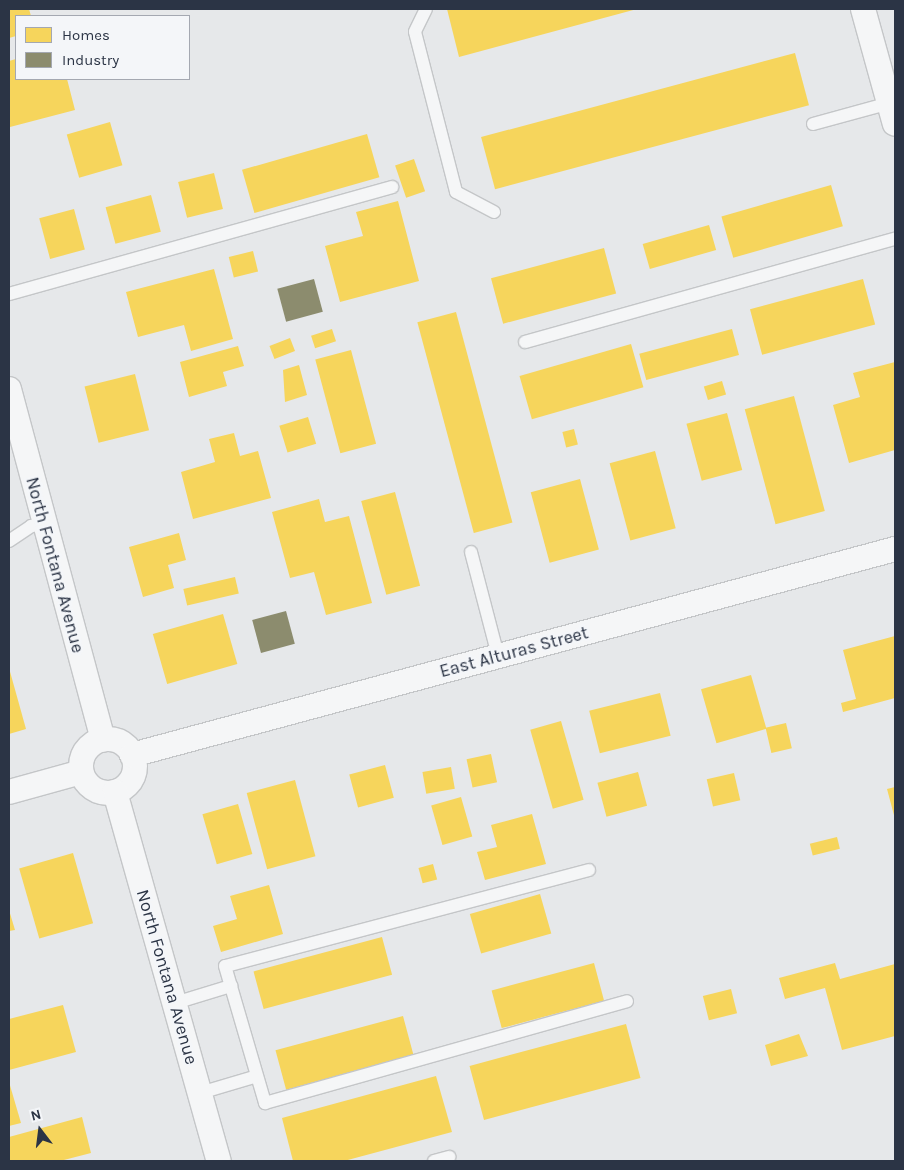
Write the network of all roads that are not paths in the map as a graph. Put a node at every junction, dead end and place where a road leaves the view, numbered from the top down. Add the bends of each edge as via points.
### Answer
1 (426, 9) edge
2 (863, 9) edge
3 (892, 113) edge
4 (813, 124) dead end
5 (392, 188) dead end
6 (494, 212) dead end
7 (895, 239) edge
8 (9, 294) edge
9 (525, 342) dead end
10 (9, 389) edge
11 (14, 435) edge
12 (44, 524) junction
13 (9, 541) edge
14 (895, 549) edge
15 (471, 552) dead end
16 (498, 656) junction
17 (103, 740) junction
18 (132, 755) junction
19 (81, 772) junction
20 (9, 792) edge
21 (115, 792) junction
22 (589, 870) dead end
23 (231, 986) junction
24 (627, 1002) dead end
25 (174, 1003) junction
26 (257, 1076) junction
27 (200, 1093) junction
28 (449, 1157) dead end
29 (219, 1161) edge
30 (434, 1161) edge

1 - 6 lane via 415,32 456,192
2 - 3 street
3 - 4 lane
5 - 8 lane
7 - 9 lane
10 - 11 street, North Fontana Avenue
11 - 12 street, North Fontana Avenue
12 - 13 lane via 31,526
12 - 17 street, North Fontana Avenue
14 - 16 street, East Alturas Street
15 - 16 lane
16 - 18 street, East Alturas Street
17 - 18 street via 119,742
17 - 19 street via 83,754
18 - 21 street via 132,779
19 - 20 street
19 - 21 street via 91,788
21 - 25 street, North Fontana Avenue
22 - 23 lane via 225,966
23 - 25 lane
23 - 26 lane
24 - 26 lane via 265,1103
25 - 27 street, North Fontana Avenue
26 - 27 lane
27 - 29 street, North Fontana Avenue
28 - 30 lane

